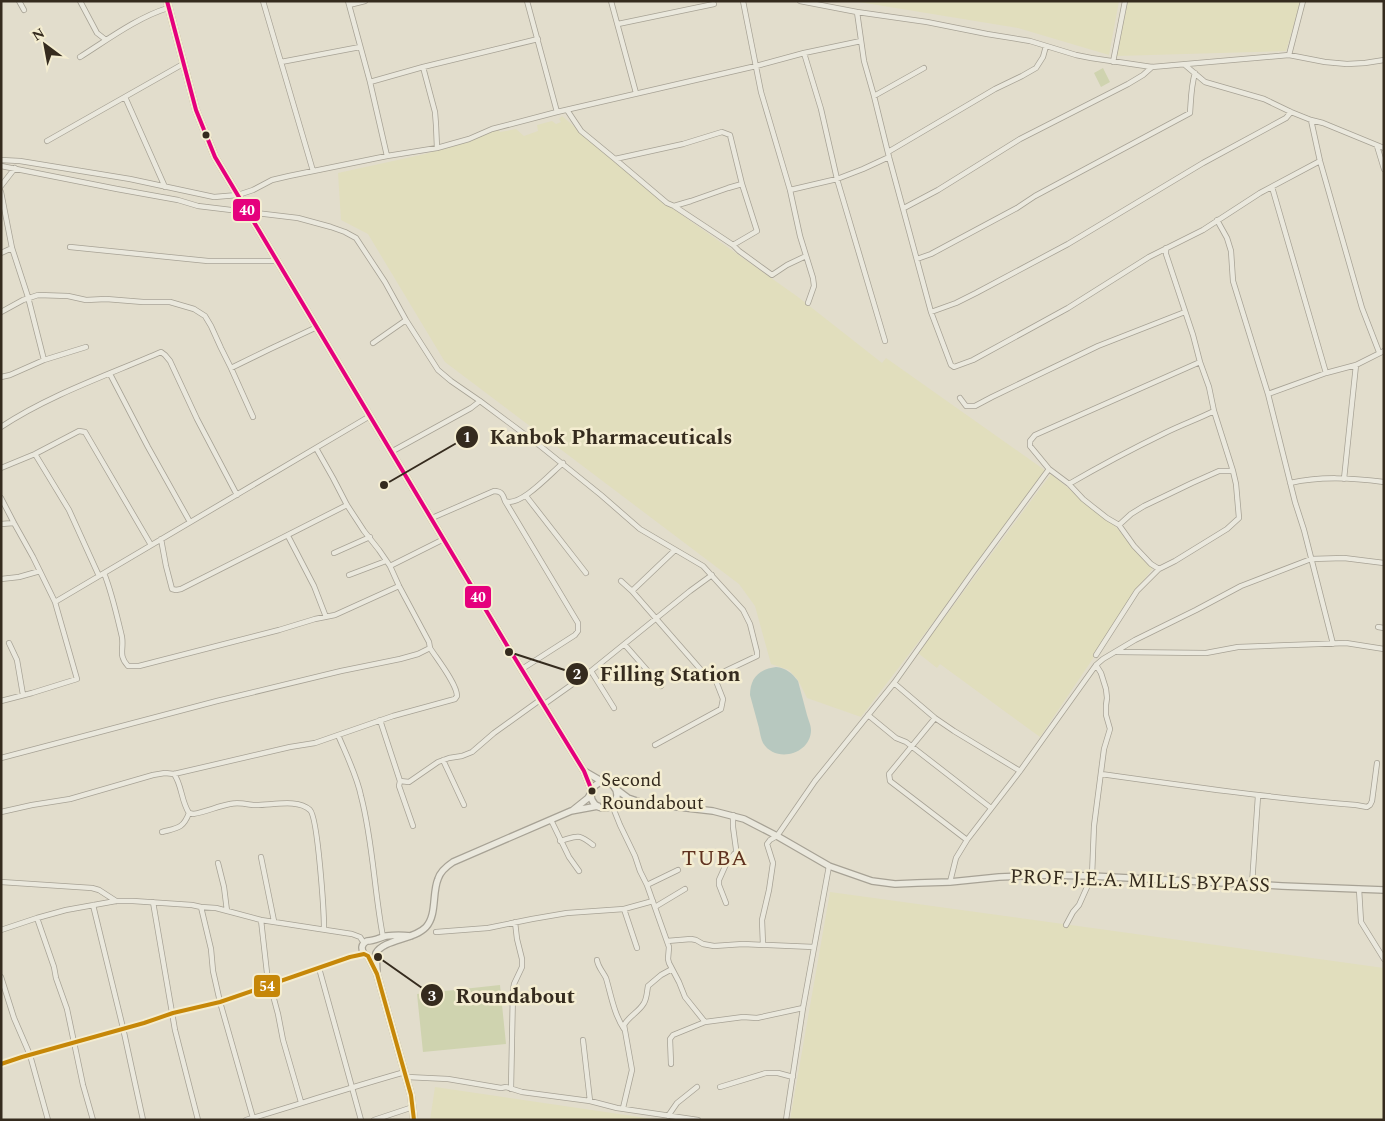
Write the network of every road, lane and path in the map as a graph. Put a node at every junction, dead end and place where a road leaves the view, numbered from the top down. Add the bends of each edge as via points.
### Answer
1 (19, 1) edge
2 (80, 1) edge
3 (263, 1) edge
4 (365, 1) edge
5 (527, 1) edge
6 (611, 1) edge
7 (743, 1) edge
8 (800, 1) edge
9 (1126, 1) edge
10 (1303, 1) edge
11 (348, 3) edge
12 (167, 4) edge
13 (714, 4) dead end
14 (24, 10) dead end
15 (857, 12) junction
16 (618, 24) junction
17 (538, 39) junction
18 (106, 40) junction
19 (861, 41) junction
20 (1046, 46) junction
21 (360, 47) junction
22 (804, 53) junction
23 (1289, 55) junction
24 (80, 57) dead end
25 (1384, 60) edge
26 (281, 62) junction
27 (1113, 62) junction
28 (183, 64) junction
29 (1185, 65) junction
30 (423, 66) junction
31 (756, 66) junction
32 (1152, 67) junction
33 (924, 68) dead end
34 (1195, 74) junction
35 (370, 82) junction
36 (636, 93) junction
37 (125, 96) junction
38 (874, 96) junction
39 (567, 110) junction
40 (557, 112) junction
41 (1291, 112) junction
42 (1311, 120) junction
43 (47, 141) dead end
44 (1377, 146) junction
45 (437, 148) junction
46 (1384, 148) edge
47 (889, 154) junction
48 (387, 156) junction
49 (615, 159) junction
50 (1, 160) edge
51 (1320, 161) junction
52 (1, 166) edge
53 (15, 168) junction
54 (1384, 169) edge
55 (313, 171) junction
56 (837, 179) junction
57 (742, 184) junction
58 (1, 186) edge
59 (165, 187) junction
60 (1272, 187) junction
61 (790, 190) junction
62 (1, 192) edge
63 (238, 195) junction
64 (674, 206) junction
65 (904, 208) junction
66 (247, 212) junction
67 (1217, 220) junction
68 (733, 245) junction
69 (70, 247) dead end
70 (12, 248) junction
71 (1166, 248) junction
72 (1, 253) edge
73 (806, 256) junction
74 (917, 259) junction
75 (278, 261) junction
76 (28, 298) junction
77 (808, 303) dead end
78 (1, 312) edge
79 (931, 312) junction
80 (1185, 312) junction
81 (406, 320) junction
82 (317, 327) junction
83 (885, 341) dead end
84 (373, 343) dead end
85 (86, 346) dead end
86 (1382, 351) edge
87 (44, 360) junction
88 (1200, 362) junction
89 (1356, 365) junction
90 (231, 368) junction
91 (1326, 373) junction
92 (110, 374) junction
93 (1, 377) edge
94 (1268, 394) junction
95 (960, 398) dead end
96 (480, 401) junction
97 (1214, 411) junction
98 (370, 416) junction
99 (253, 417) dead end
100 (1, 427) edge
101 (316, 448) junction
102 (391, 452) junction
103 (35, 454) junction
104 (563, 463) junction
105 (1, 468) edge
106 (1049, 470) junction
107 (1233, 471) junction
108 (1344, 478) junction
109 (1384, 482) edge
110 (1290, 483) junction
111 (1069, 484) junction
112 (237, 494) junction
113 (526, 496) junction
114 (1, 498) edge
115 (505, 501) junction
116 (347, 506) junction
117 (432, 518) junction
118 (190, 522) junction
119 (14, 523) junction
120 (1, 524) edge
121 (1119, 525) junction
122 (288, 536) junction
123 (370, 537) junction
124 (161, 539) junction
125 (444, 539) junction
126 (151, 545) junction
127 (675, 550) junction
128 (334, 553) dead end
129 (1311, 559) junction
130 (386, 560) junction
131 (1384, 564) edge
132 (390, 566) junction
133 (1159, 569) junction
134 (40, 571) junction
135 (104, 573) junction
136 (586, 573) dead end
137 (349, 575) dead end
138 (712, 575) junction
139 (99, 576) junction
140 (1, 579) edge
141 (621, 581) dead end
142 (398, 586) junction
143 (632, 591) junction
144 (55, 602) junction
145 (326, 617) junction
146 (656, 619) junction
147 (9, 643) dead end
148 (1332, 644) junction
149 (624, 645) junction
150 (430, 648) junction
151 (1384, 649) edge
152 (1115, 652) junction
153 (1096, 655) dead end
154 (1096, 665) junction
155 (522, 669) junction
156 (591, 671) junction
157 (714, 676) junction
158 (894, 683) junction
159 (662, 686) dead end
160 (23, 695) junction
161 (1, 701) edge
162 (542, 703) junction
163 (614, 708) dead end
164 (868, 715) junction
165 (935, 718) junction
166 (380, 720) junction
167 (338, 735) junction
168 (655, 745) dead end
169 (911, 746) junction
170 (1, 758) edge
171 (443, 760) junction
172 (1377, 763) dead end
173 (584, 771) junction
174 (1020, 771) junction
175 (174, 774) junction
176 (1101, 774) junction
177 (400, 781) junction
178 (603, 782) junction
179 (616, 790) junction
180 (592, 792) junction
181 (1258, 796) junction
182 (643, 803) junction
183 (614, 804) junction
184 (464, 805) dead end
185 (598, 806) junction
186 (991, 808) junction
187 (571, 811) junction
188 (1, 812) edge
189 (188, 813) junction
190 (732, 815) junction
191 (551, 820) junction
192 (413, 826) dead end
193 (162, 832) dead end
194 (777, 836) junction
195 (967, 840) junction
196 (560, 841) junction
197 (593, 845) dead end
198 (261, 857) dead end
199 (218, 863) dead end
200 (829, 866) junction
201 (678, 870) dead end
202 (579, 871) dead end
203 (1092, 876) junction
204 (1, 882) edge
205 (950, 882) junction
206 (1252, 884) junction
207 (648, 885) junction
208 (685, 889) dead end
209 (1358, 890) junction
210 (1384, 890) edge
211 (116, 901) junction
212 (653, 901) junction
213 (153, 902) junction
214 (726, 903) dead end
215 (93, 906) junction
216 (655, 907) junction
217 (201, 908) junction
218 (624, 909) junction
219 (227, 911) junction
220 (37, 918) junction
221 (261, 920) junction
222 (274, 921) junction
223 (515, 922) junction
224 (1066, 925) dead end
225 (324, 928) junction
226 (1, 930) edge
227 (436, 932) dead end
228 (411, 936) junction
229 (383, 937) junction
230 (372, 941) junction
231 (667, 942) junction
232 (763, 945) junction
233 (814, 947) junction
234 (637, 948) dead end
235 (365, 950) junction
236 (376, 952) junction
237 (1384, 959) edge
238 (597, 960) dead end
239 (319, 968) junction
240 (672, 968) junction
241 (377, 974) junction
242 (1, 977) edge
243 (270, 985) junction
244 (220, 1002) junction
245 (803, 1008) junction
246 (173, 1013) junction
247 (704, 1022) junction
248 (123, 1028) junction
249 (624, 1029) junction
250 (583, 1040) dead end
251 (74, 1043) junction
252 (30, 1055) junction
253 (1, 1064) edge
254 (671, 1064) dead end
255 (406, 1075) junction
256 (793, 1077) junction
257 (697, 1086) dead end
258 (351, 1087) junction
259 (720, 1087) dead end
260 (511, 1089) junction
261 (590, 1101) junction
262 (302, 1102) junction
263 (414, 1106) junction
264 (623, 1108) junction
265 (668, 1116) junction
266 (253, 1118) junction
267 (48, 1120) edge
268 (93, 1120) edge
269 (143, 1120) edge
270 (198, 1120) edge
271 (246, 1120) edge
272 (361, 1120) edge
273 (374, 1120) edge
274 (414, 1120) edge
275 (698, 1120) edge
276 (786, 1120) edge

1 - 14 street
2 - 18 street via 97,33
3 - 26 street
4 - 11 street
5 - 17 street
6 - 16 street
7 - 31 street
8 - 15 street
9 - 27 street
10 - 23 street
11 - 21 street
12 - 18 street
12 - 28 street
13 - 16 street
15 - 19 street
15 - 20 street via 927,22
16 - 36 street
17 - 30 street
17 - 40 street
18 - 24 street
19 - 22 street
19 - 38 street
20 - 27 street
20 - 47 street via 1036,68 996,88
21 - 26 street
21 - 35 street
22 - 31 street
22 - 56 street
23 - 25 street via 1347,64
23 - 29 street
26 - 55 street
27 - 32 street
28 - 37 street
28 - 63 street via 205,134
29 - 32 street
29 - 34 street
30 - 35 street
30 - 45 street via 435,112
31 - 36 street
31 - 61 street
32 - 65 street via 1128,84 1020,139
33 - 38 street
34 - 41 street via 1205,82 1264,99
34 - 74 street via 1190,113
35 - 48 street
36 - 39 street
37 - 43 street
37 - 59 street
38 - 47 street
39 - 40 street
39 - 49 street via 581,131
40 - 45 street
41 - 42 street
41 - 79 street via 1286,118 1203,163 1068,244 956,303
42 - 44 street
42 - 51 street
44 - 46 street
44 - 54 street
45 - 48 street
47 - 56 street
47 - 65 street
48 - 55 street
49 - 57 street via 722,132 730,135
49 - 64 street
50 - 59 street via 130,178
51 - 60 street
51 - 86 street via 1362,308
52 - 53 street
53 - 58 street
53 - 66 street via 198,206
55 - 63 street via 272,180
56 - 61 street
56 - 83 street
57 - 64 street
57 - 68 street via 757,231
59 - 63 street via 214,197
60 - 67 street
60 - 91 street
61 - 73 street
62 - 70 street
63 - 66 street
64 - 68 street
65 - 74 street
66 - 75 street
66 - 81 street via 316,222 356,238
67 - 71 street
67 - 94 street via 1231,251 1234,281
68 - 73 street via 772,274
69 - 75 street via 208,261
70 - 72 street
70 - 76 street
71 - 79 street via 1068,308 973,360 954,367
71 - 80 street
73 - 77 street via 814,286
74 - 79 street
75 - 82 street
76 - 78 street
76 - 87 street
76 - 90 street via 52,295 86,300 170,302 194,309 205,316
80 - 88 street
80 - 95 street via 1098,346 975,406 966,406
81 - 84 street
81 - 96 street via 438,370
82 - 90 street
82 - 98 street
85 - 87 street
86 - 89 street
87 - 93 street
88 - 97 street
88 - 106 street via 1035,435 1030,446
89 - 91 street
89 - 108 street
90 - 99 street
91 - 94 street
92 - 100 street
92 - 112 street via 161,352 165,355
92 - 118 street
94 - 110 street
96 - 102 street
96 - 104 street
97 - 107 street
97 - 111 street via 1112,459
98 - 101 street
98 - 102 street
101 - 112 street
101 - 116 street
102 - 117 street
103 - 105 street
103 - 126 street via 79,431 85,432
103 - 139 street via 69,510
104 - 113 street
104 - 127 street via 640,529
106 - 111 street
106 - 158 street
107 - 121 street via 1219,471 1144,506
107 - 133 street via 1239,518 1175,562
108 - 109 street
108 - 110 street
110 - 129 street
111 - 121 street via 1088,503
112 - 118 street
113 - 115 street via 510,504
113 - 136 street
114 - 119 street
115 - 117 street via 499,491 494,491
115 - 155 street via 578,623 575,635
116 - 122 street
116 - 123 street
117 - 125 street
118 - 124 street
119 - 120 street
119 - 134 street
121 - 133 street via 1150,564
122 - 124 street via 176,590 172,589
122 - 145 street
123 - 128 street
123 - 130 street
124 - 126 street
125 - 132 street
125 - 155 street
126 - 135 street
127 - 138 street
127 - 143 street
129 - 131 street via 1344,558
129 - 148 street
129 - 152 street via 1241,586
130 - 132 street
130 - 137 street
132 - 142 street
133 - 153 street via 1137,591
134 - 140 street
134 - 144 street
135 - 139 street
135 - 145 street via 122,639 123,660 128,666 209,649
138 - 146 street
138 - 157 street via 743,610 757,652 757,656
139 - 144 street
141 - 143 street
142 - 145 street
142 - 150 street
143 - 146 street
144 - 160 street via 77,679
146 - 149 street
146 - 157 street via 708,678
147 - 160 street via 17,660
148 - 151 street
148 - 152 street via 1238,647 1206,653
149 - 156 street
149 - 159 street
150 - 166 street via 458,696
150 - 170 street via 400,659 341,671
152 - 154 street
154 - 174 street
154 - 176 street via 1106,690 1106,715 1110,729
155 - 162 street
156 - 162 street
156 - 163 street
157 - 168 street via 723,699 721,709
158 - 164 street
158 - 165 street
160 - 161 street
162 - 171 street via 494,733 472,752
162 - 173 street
164 - 169 street
164 - 194 street via 815,781
165 - 169 street
165 - 174 street
166 - 167 street
166 - 177 street
167 - 175 street
167 - 229 street via 361,794 370,834
169 - 186 street
169 - 195 street via 888,778
171 - 177 street via 409,782
171 - 184 street
172 - 181 street via 1372,801 1367,807
173 - 178 street
173 - 180 street
174 - 186 street
175 - 188 street via 153,775 70,799
175 - 189 street
176 - 181 street
176 - 203 street
177 - 192 street
178 - 179 street
178 - 180 street via 597,784
179 - 182 street, PROF. J.E.A. MILLS BYPASS
179 - 183 street
180 - 185 street via 592,800
180 - 187 street
181 - 206 street
182 - 183 street
182 - 190 street, PROF. J.E.A. MILLS BYPASS
183 - 185 street via 608,808
183 - 207 street via 620,825
185 - 187 street
186 - 195 street
187 - 191 street
189 - 193 street via 183,825
189 - 225 street via 201,813 237,803 287,803 310,810 317,843
190 - 194 street, PROF. J.E.A. MILLS BYPASS
190 - 214 street via 736,852 727,862 719,880
191 - 196 street
191 - 228 street via 453,862 444,869 438,879 430,921
194 - 200 street, PROF. J.E.A. MILLS BYPASS
194 - 232 street via 767,844 773,862 762,920
195 - 205 street via 956,858
196 - 197 street via 577,836
196 - 202 street
198 - 222 street
199 - 219 street
200 - 205 street, PROF. J.E.A. MILLS BYPASS via 872,881 895,884
200 - 233 street
201 - 207 street
203 - 205 street, PROF. J.E.A. MILLS BYPASS via 1044,874
203 - 206 street, PROF. J.E.A. MILLS BYPASS
203 - 224 street
204 - 211 street via 92,888
206 - 209 street, PROF. J.E.A. MILLS BYPASS
207 - 212 street
208 - 216 street
209 - 210 street, PROF. J.E.A. MILLS BYPASS
209 - 237 street via 1361,922
211 - 213 street
211 - 215 street
212 - 216 street
212 - 218 street
213 - 217 street
213 - 246 street
215 - 220 street
215 - 248 street
216 - 231 street
217 - 219 street
217 - 244 street
218 - 223 street via 567,913
218 - 234 street
219 - 221 street
220 - 226 street
220 - 251 street via 67,1009
221 - 222 street
221 - 243 street
222 - 225 street
223 - 227 street via 488,928
223 - 260 street via 522,967 513,990
225 - 235 street via 360,937
228 - 229 street
228 - 236 street
229 - 230 street
230 - 235 street via 367,941
230 - 236 street via 377,946
231 - 232 street via 696,940 714,946
231 - 240 street
232 - 233 street
233 - 245 street
235 - 236 street via 371,956
235 - 239 street
235 - 241 street
236 - 241 street
238 - 249 street
239 - 243 street
239 - 258 street
240 - 247 street via 685,997
240 - 249 street via 648,986 646,1001 627,1019
241 - 255 street
242 - 252 street
243 - 244 street
243 - 262 street
244 - 246 street
244 - 266 street
245 - 247 street via 757,1018
245 - 256 street
246 - 248 street
246 - 270 street
247 - 254 street via 670,1039
248 - 251 street
248 - 269 street
249 - 264 street via 632,1070
250 - 261 street
251 - 252 street
251 - 268 street
252 - 253 street
252 - 267 street
255 - 258 street
255 - 260 street
255 - 263 street
256 - 259 street via 766,1073
256 - 276 street
257 - 265 street via 677,1102
258 - 262 street
258 - 272 street
260 - 261 street
261 - 264 street
262 - 266 street
263 - 273 street
263 - 274 street
264 - 265 street
265 - 275 street
266 - 271 street

